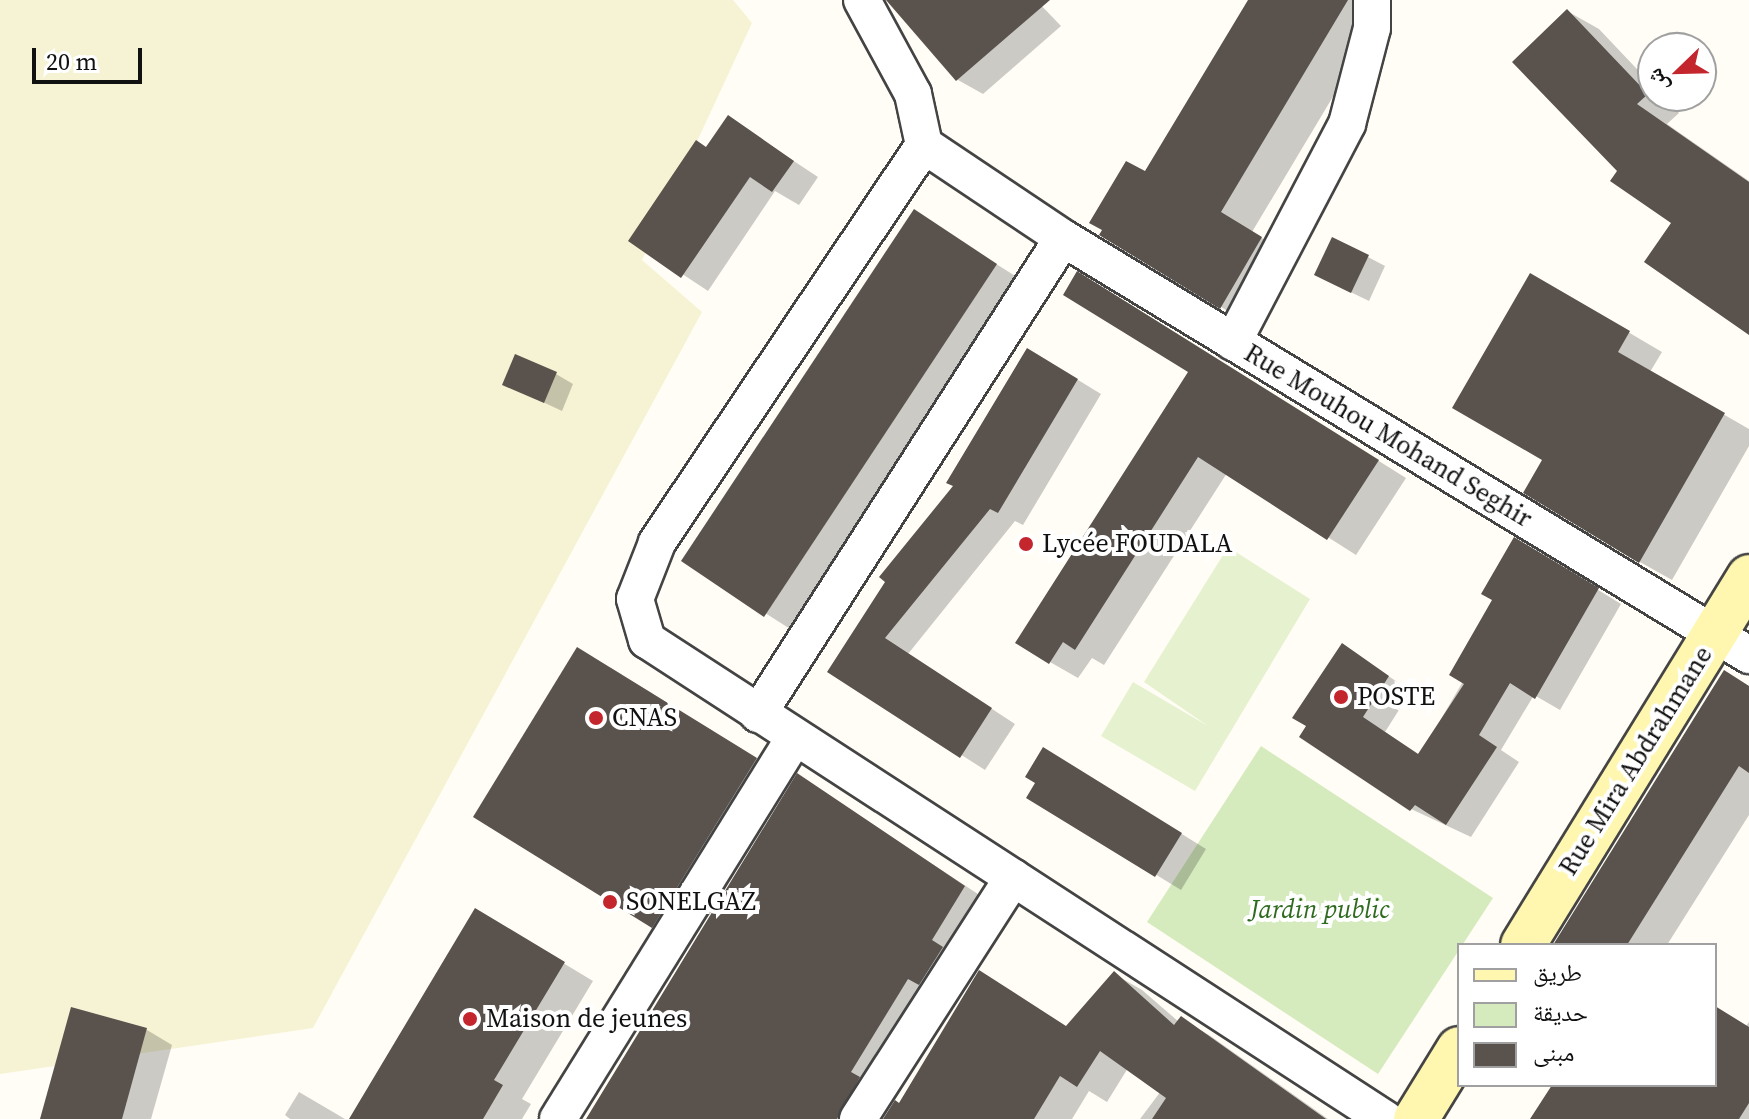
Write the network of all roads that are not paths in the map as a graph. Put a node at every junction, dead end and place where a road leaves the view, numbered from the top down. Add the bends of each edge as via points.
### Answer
1 (862, 0) edge
2 (1372, 0) edge
3 (924, 145) junction
4 (1063, 238) junction
5 (1233, 342) junction
6 (1749, 577) edge
7 (1732, 644) edge
8 (758, 714) junction
9 (794, 738) junction
10 (1013, 878) junction
11 (1524, 943) edge
12 (1457, 1052) edge
13 (558, 1119) edge
14 (858, 1119) edge
15 (1385, 1119) edge
16 (1416, 1119) edge

1 - 3 street via 913,94
2 - 5 street via 1372,28 1347,124
3 - 4 street, Rue Mouhou Mohand Seghir
3 - 8 street via 657,543 635,599 647,640
4 - 5 street, Rue Mouhou Mohand Seghir
4 - 8 street
5 - 7 street, Rue Mouhou Mohand Seghir
6 - 7 main road, Rue Mira Abdrahmane
7 - 11 main road, Rue Mira Abdrahmane
8 - 9 street
9 - 10 street
9 - 13 street
10 - 14 street
10 - 15 street
12 - 16 main road

